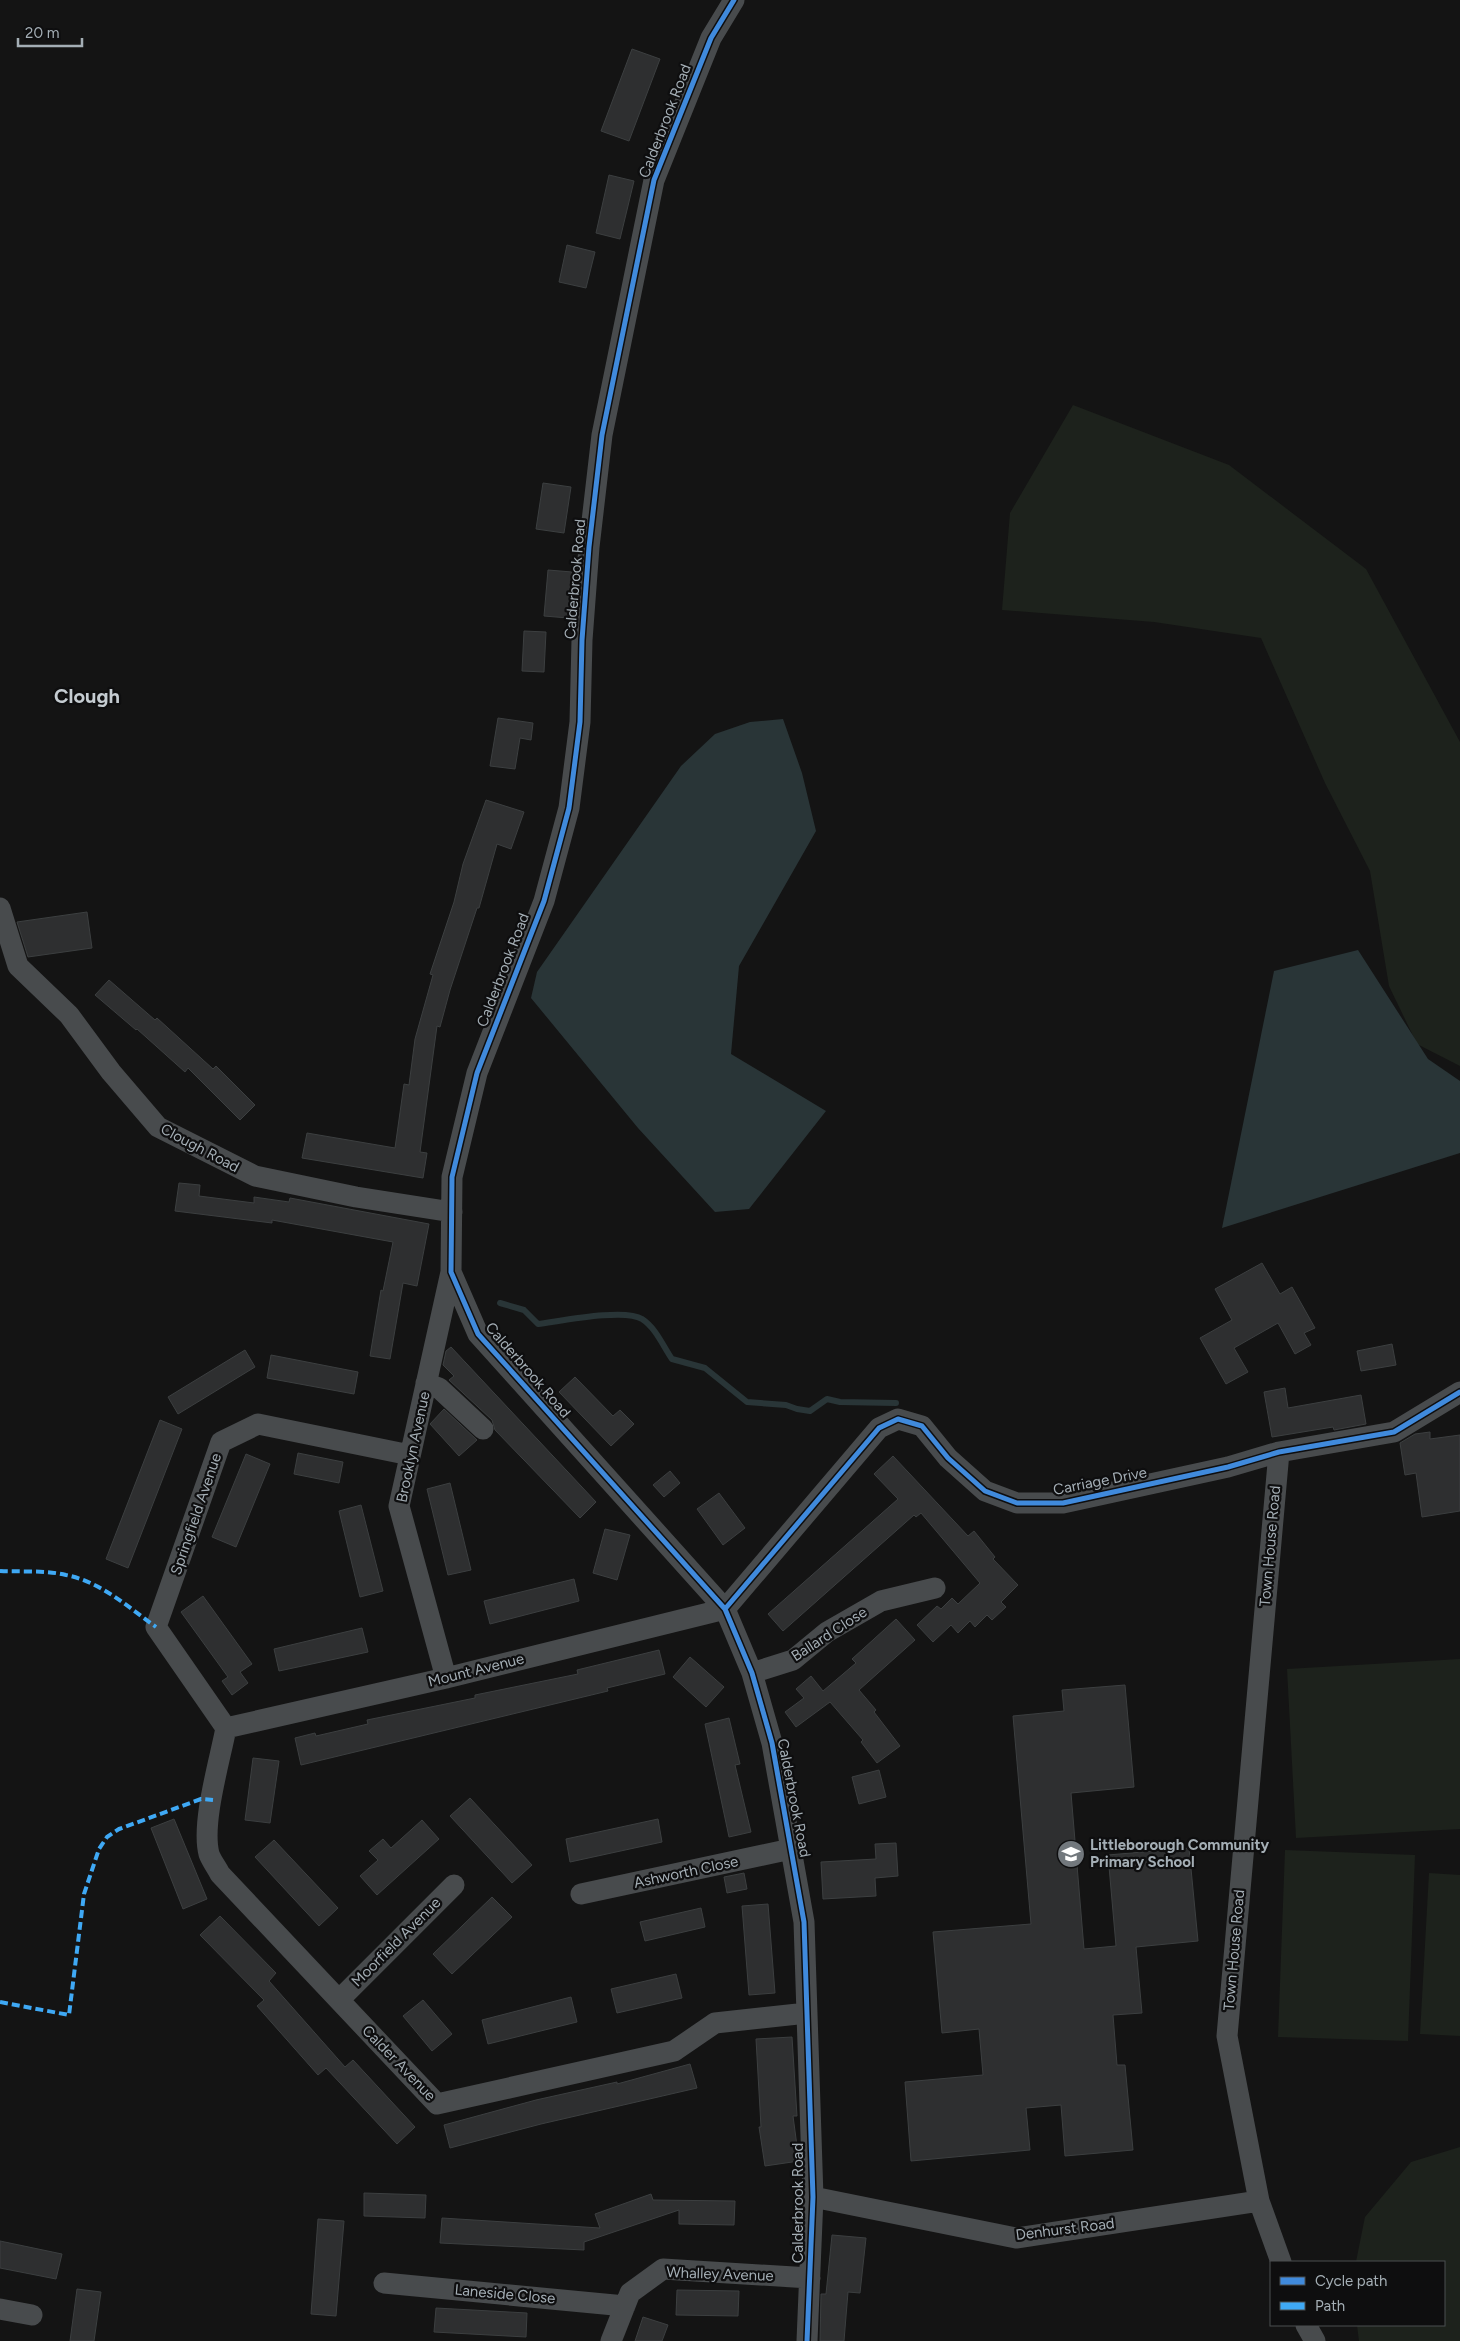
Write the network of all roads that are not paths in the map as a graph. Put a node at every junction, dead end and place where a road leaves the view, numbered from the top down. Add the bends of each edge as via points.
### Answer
1 (734, 0) edge
2 (0, 908) edge
3 (452, 1212) junction
4 (451, 1272) junction
5 (426, 1383) junction
6 (1460, 1392) edge
7 (483, 1429) dead end
8 (1278, 1452) junction
9 (410, 1455) junction
10 (935, 1588) dead end
11 (725, 1609) junction
12 (752, 1673) junction
13 (446, 1678) junction
14 (226, 1728) junction
15 (791, 1849) junction
16 (454, 1885) dead end
17 (581, 1894) dead end
18 (338, 2000) junction
19 (807, 2013) junction
20 (813, 2197) junction
21 (1259, 2201) junction
22 (1281, 2261) edge
23 (810, 2278) junction
24 (384, 2283) dead end
25 (625, 2306) junction
26 (0, 2310) edge
27 (32, 2315) dead end
28 (1306, 2326) edge
29 (611, 2341) edge
30 (807, 2341) edge
31 (1314, 2341) edge

1 - 3 street, Calderbrook Road via 711,38 654,180 602,435 589,547 580,722 569,808 544,901 477,1073 452,1177
2 - 3 street, Clough Road via 18,966 70,1015 111,1072 158,1127 256,1176 356,1197
3 - 4 street, Calderbrook Road
4 - 5 street, Brooklyn Avenue
4 - 11 street, Calderbrook Road via 478,1334
5 - 7 street via 439,1388
5 - 9 street, Brooklyn Avenue
6 - 8 street, Carriage Drive via 1394,1432
8 - 11 street, Carriage Drive via 1228,1467 1063,1503 1016,1503 986,1491 948,1458 922,1426 898,1419 879,1428
8 - 21 street, Town House Road via 1227,2036
9 - 13 street, Brooklyn Avenue via 399,1506
9 - 14 street, Springfield Avenue via 258,1424 221,1442 156,1627
10 - 12 street, Ballard Close via 881,1602 827,1632 792,1660
11 - 12 street, Calderbrook Road
11 - 13 street, Mount Avenue
12 - 15 street, Calderbrook Road via 772,1743
13 - 14 street, Mount Avenue
14 - 18 street, Calder Avenue via 210,1812 209,1855 220,1874
15 - 17 street, Ashworth Close
15 - 19 street, Calderbrook Road via 804,1922
16 - 18 street, Moorfield Avenue
18 - 19 street, Calder Avenue via 437,2104 674,2051 715,2022
19 - 20 street, Calderbrook Road
20 - 21 street, Denhurst Road via 1016,2238
20 - 23 street, Calderbrook Road
21 - 22 street, Town House Road
23 - 25 street, Whalley Avenue via 663,2269 630,2293
23 - 30 street, Calderbrook Road
24 - 25 street, Laneside Close
25 - 29 street, Whalley Avenue
26 - 27 street
28 - 31 street

